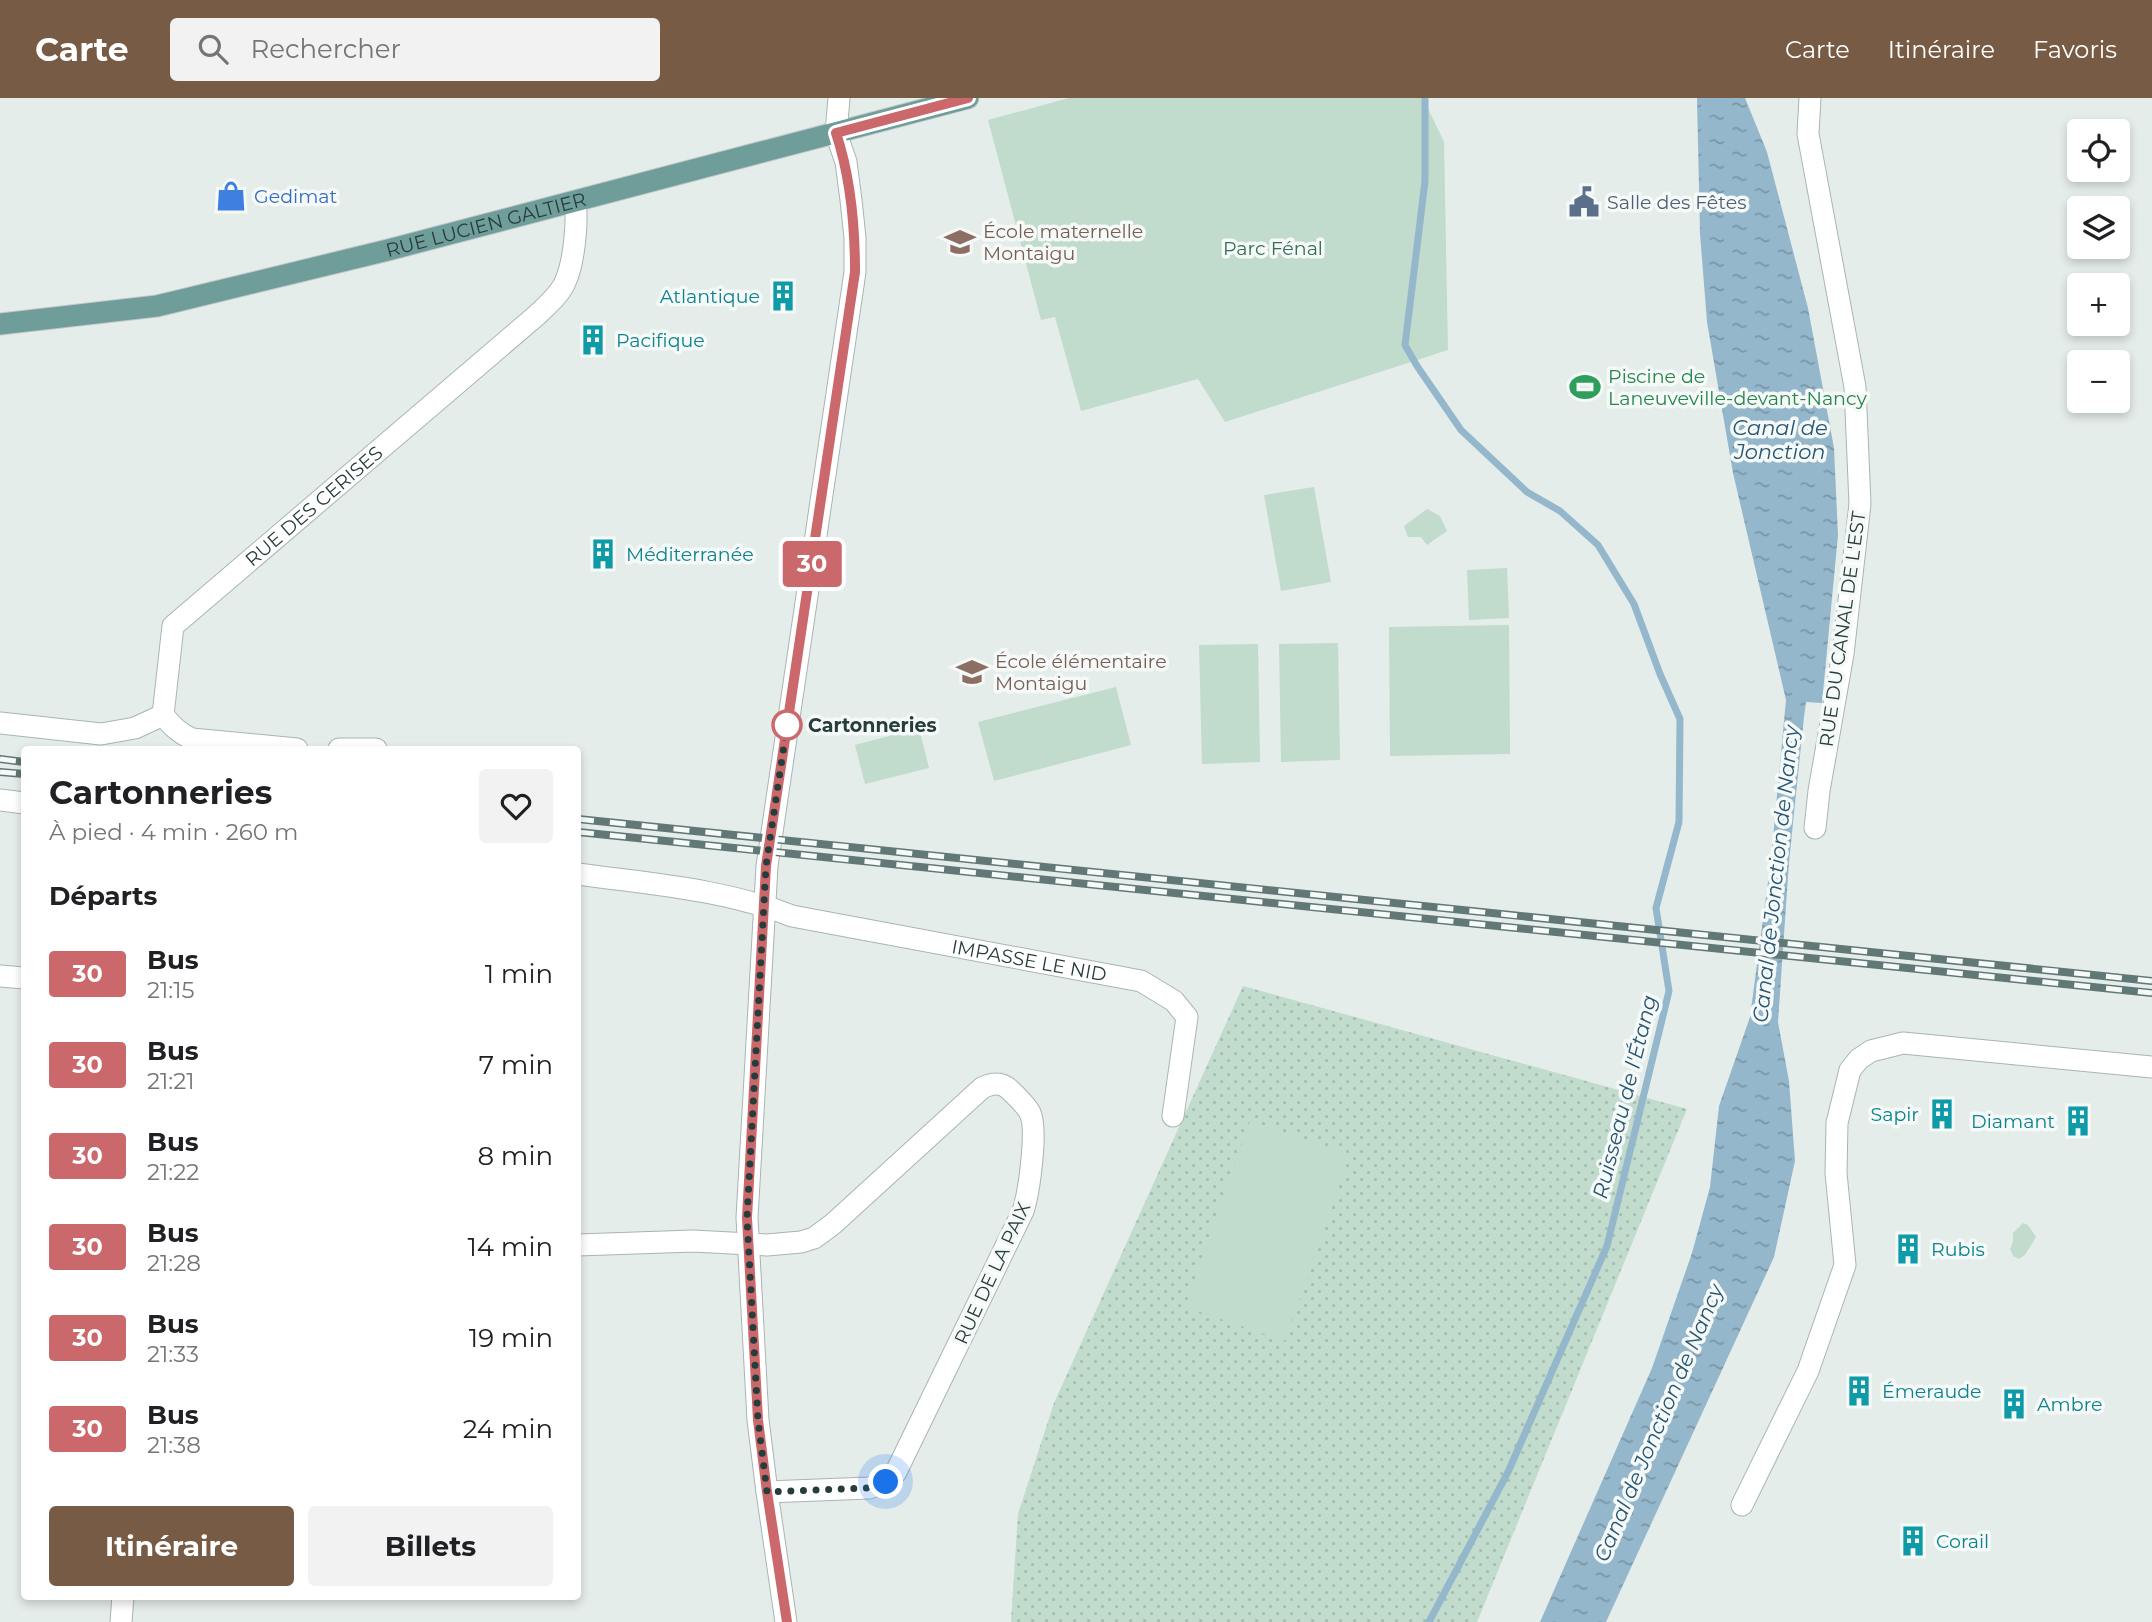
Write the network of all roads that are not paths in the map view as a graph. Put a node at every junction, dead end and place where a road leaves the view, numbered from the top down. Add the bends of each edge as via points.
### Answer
1 (839, 98) edge
2 (968, 98) edge
3 (1810, 98) edge
4 (836, 133) junction
5 (575, 202) junction
6 (0, 324) edge
7 (163, 715) junction
8 (0, 723) edge
9 (266, 746) edge
10 (0, 800) edge
11 (21, 803) edge
12 (1815, 828) dead end
13 (581, 874) edge
14 (764, 905) junction
15 (0, 976) edge
16 (21, 978) edge
17 (2152, 1067) edge
18 (1173, 1116) dead end
19 (747, 1244) junction
20 (581, 1245) edge
21 (767, 1492) junction
22 (1742, 1505) dead end
23 (123, 1600) edge
24 (121, 1622) edge
25 (786, 1622) edge

1 - 4 street
2 - 4 main road, RUE LUCIEN GALTIER
3 - 12 street, RUE DU CANAL DE L'EST via 1808,134 1855,387 1860,503 1843,654
4 - 5 main road, RUE LUCIEN GALTIER
4 - 14 street via 846,162 855,272
5 - 6 main road, RUE LUCIEN GALTIER via 157,306
5 - 7 street, RUE DES CERISES via 577,225 566,281 556,296 173,626
7 - 8 street via 135,728 101,734
7 - 9 street via 180,734 192,739
10 - 11 street
13 - 14 street via 706,891
14 - 18 street, IMPASSE LE NID via 792,916 1153,986 1186,1017
14 - 19 street
15 - 16 street
17 - 22 street via 1903,1043 1859,1059 1850,1070 1837,1123 1836,1173 1845,1265 1808,1371
19 - 20 street
19 - 21 street
19 - 21 street, RUE DE LA PAIX via 814,1238 989,1084 1008,1088 1029,1111 1034,1127 1023,1211 896,1472 886,1482 869,1488
21 - 25 street
23 - 24 street

